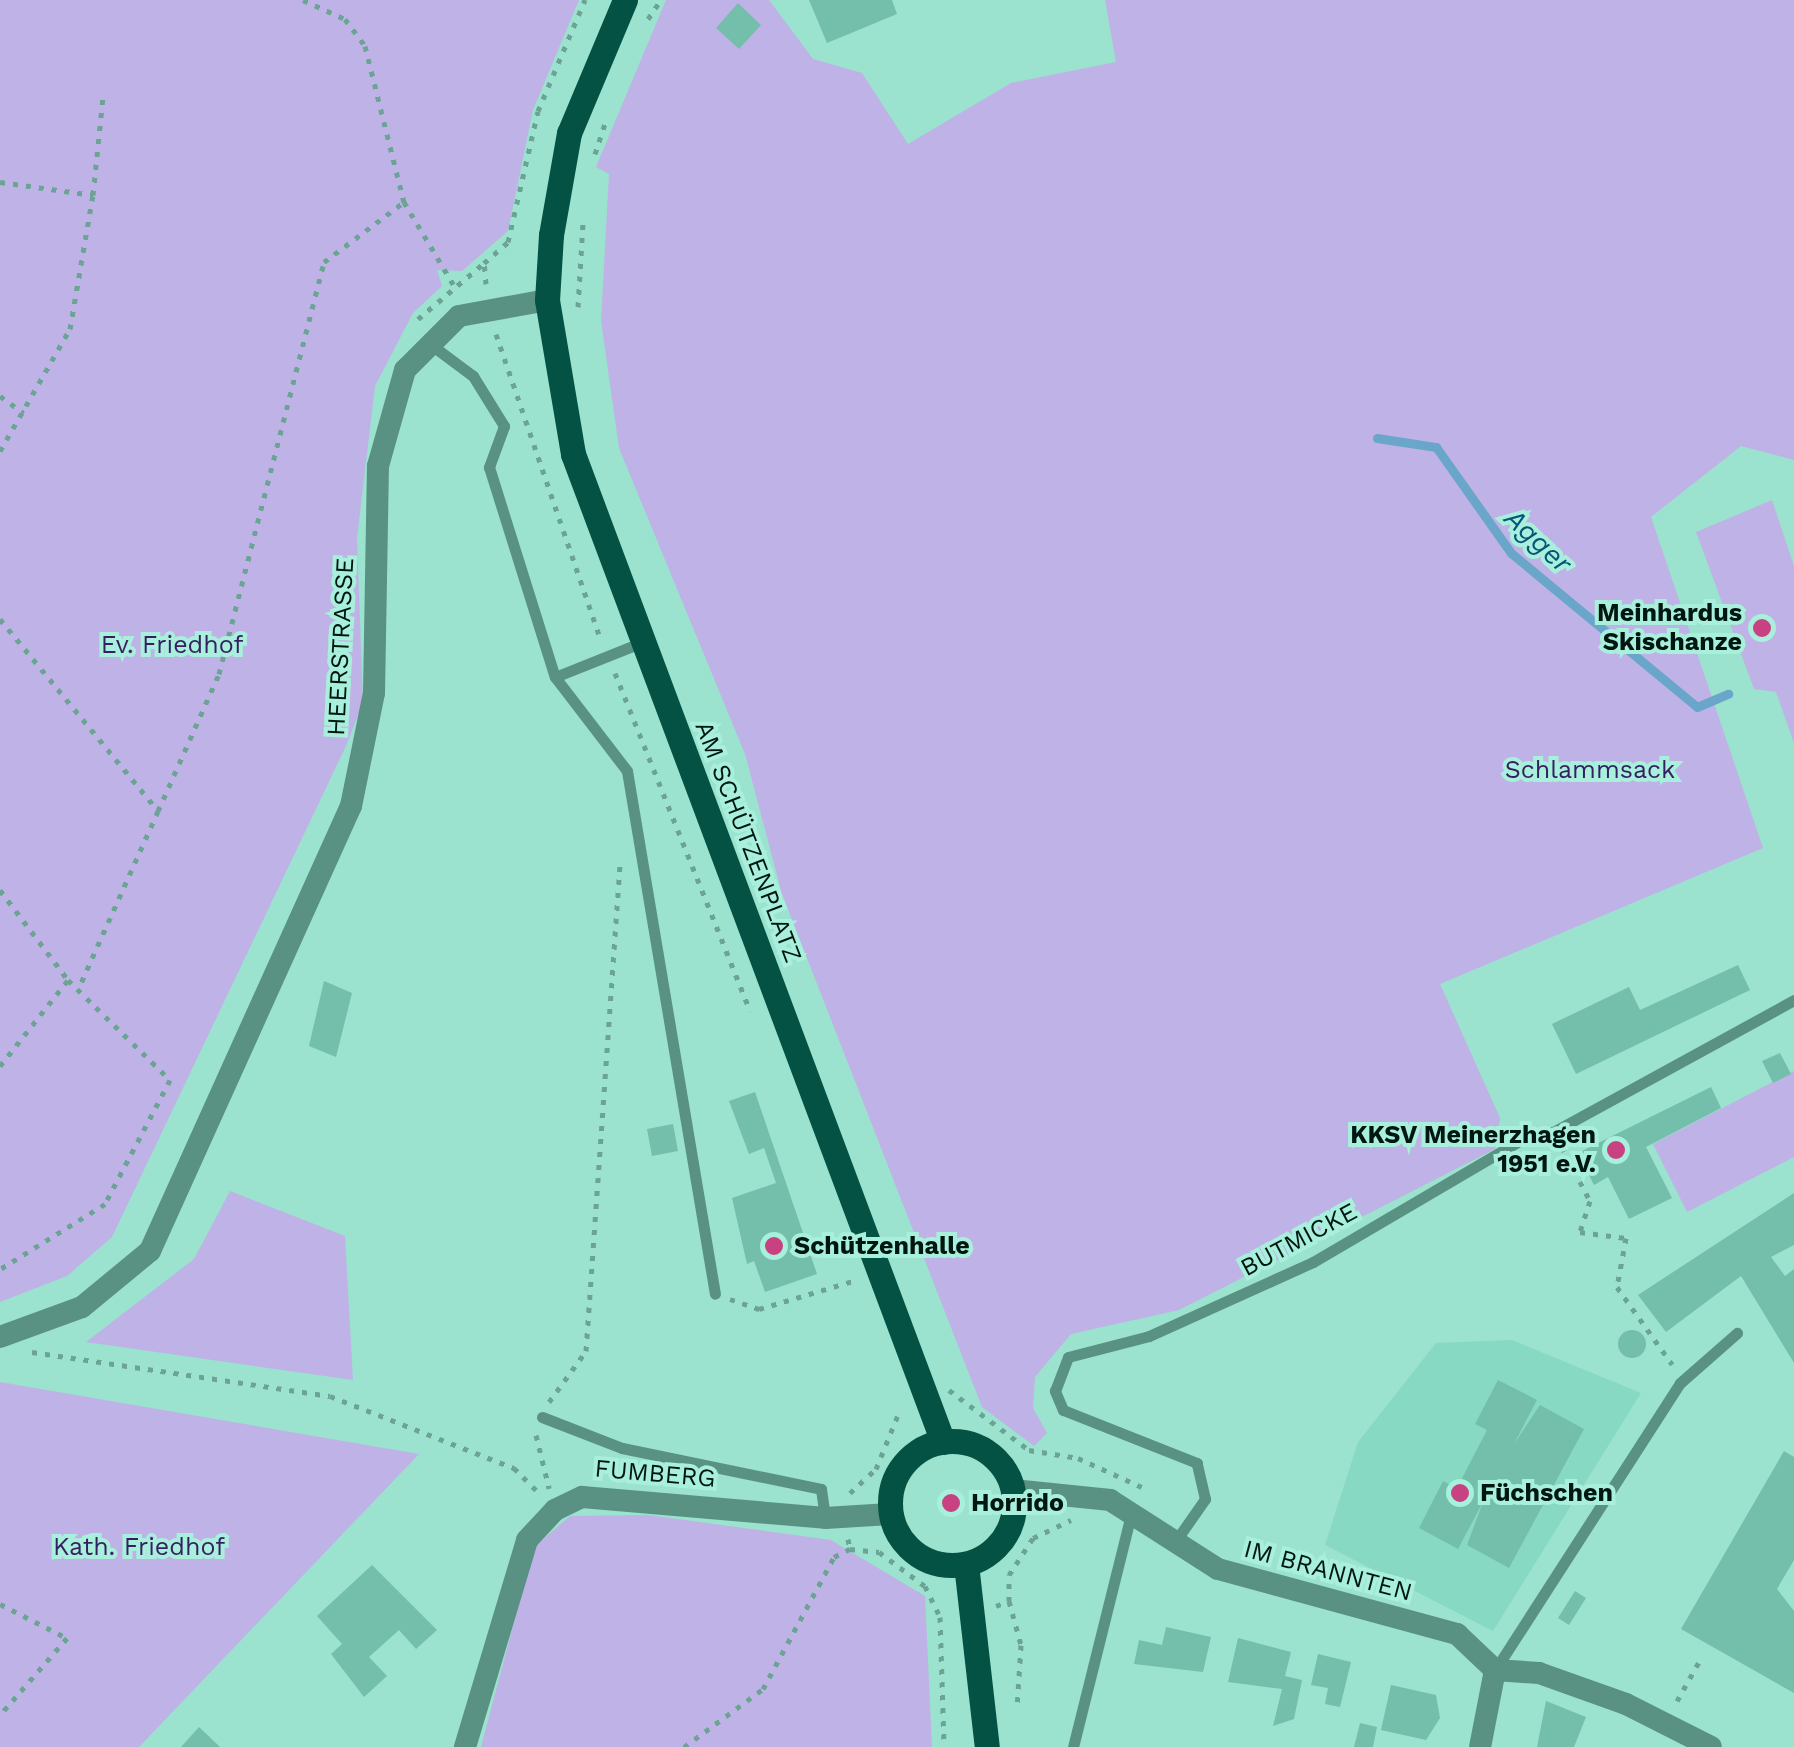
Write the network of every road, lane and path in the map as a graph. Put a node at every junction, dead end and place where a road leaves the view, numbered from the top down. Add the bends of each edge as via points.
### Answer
1 (303, 0) edge
2 (586, 0) edge
3 (624, 0) edge
4 (661, 0) edge
5 (642, 29) dead end
6 (102, 96) dead end
7 (612, 104) dead end
8 (592, 171) dead end
9 (0, 182) edge
10 (93, 194) junction
11 (404, 202) junction
12 (586, 205) dead end
13 (452, 284) dead end
14 (546, 300) junction
15 (489, 306) junction
16 (579, 321) dead end
17 (426, 342) junction
18 (0, 396) edge
19 (23, 412) junction
20 (0, 451) edge
21 (0, 619) edge
22 (640, 643) junction
23 (608, 656) junction
24 (555, 677) junction
25 (158, 810) junction
26 (621, 848) dead end
27 (0, 890) edge
28 (68, 980) junction
29 (80, 985) junction
30 (1794, 1000) edge
31 (754, 1020) dead end
32 (0, 1066) edge
33 (1574, 1168) dead end
34 (848, 1262) dead end
35 (0, 1269) edge
36 (856, 1280) junction
37 (714, 1294) joint
38 (862, 1297) dead end
39 (1737, 1332) dead end
40 (10, 1344) edge
41 (949, 1376) dead end
42 (1683, 1380) junction
43 (954, 1388) junction
44 (935, 1393) junction
45 (895, 1394) dead end
46 (542, 1417) junction
47 (943, 1442) junction
48 (1076, 1473) dead end
49 (1012, 1490) junction
50 (555, 1510) junction
51 (1132, 1510) junction
52 (890, 1514) junction
53 (1071, 1516) dead end
54 (835, 1518) junction
55 (1178, 1539) junction
56 (850, 1550) junction
57 (966, 1564) junction
58 (1009, 1601) junction
59 (0, 1604) edge
60 (995, 1606) dead end
61 (1700, 1660) dead end
62 (1495, 1670) junction
63 (1017, 1708) dead end
64 (0, 1715) edge
65 (1666, 1720) junction
66 (465, 1747) edge
67 (684, 1747) edge
68 (944, 1747) edge
69 (987, 1747) edge
70 (1072, 1747) edge
71 (1480, 1747) edge
72 (1711, 1747) edge

1 - 11 path via 345,19 365,46
2 - 15 path via 538,111 508,242 484,263
3 - 14 main road via 568,133
4 - 5 path
6 - 10 path
7 - 8 path
9 - 10 path
10 - 19 path via 70,329
11 - 13 path
11 - 25 path via 324,262 219,674
12 - 16 path
14 - 15 street, HEERSTRASSE
14 - 22 main road, AM SCHÜTZENPLATZ via 573,454
15 - 17 street, HEERSTRASSE
15 - 23 path via 542,489
17 - 24 lane via 473,376 504,426 490,467
17 - 40 street, HEERSTRASSE via 404,370 378,466 366,750 289,952 150,1250 82,1307
18 - 19 path
19 - 20 path
21 - 25 path
22 - 23 lane
22 - 44 main road, AM SCHÜTZENPLATZ
23 - 24 lane
23 - 31 path
24 - 37 lane via 626,771
25 - 29 path
26 - 46 path via 586,1351
27 - 28 path
28 - 29 path
28 - 32 path
29 - 35 path via 170,1080 104,1204
30 - 55 lane, BUTMICKE via 1554,1132 1519,1141 1313,1262 1149,1336 1068,1358 1055,1391 1064,1410 1198,1463 1205,1499
33 - 42 path via 1590,1201 1580,1232 1626,1238 1617,1287
34 - 36 path
36 - 37 path via 760,1309
36 - 38 path
39 - 42 lane
40 - 50 path via 330,1396 514,1468
41 - 43 path
42 - 62 lane
43 - 44 path
43 - 48 path via 1029,1450 1078,1458
44 - 47 main road
45 - 54 path via 897,1434 876,1469 851,1486
46 - 50 path via 535,1432
46 - 54 lane via 622,1448 821,1489
47 - 49 main road via 979,1447
47 - 52 main road via 896,1475
49 - 51 street, IM BRANNTEN via 1068,1492
49 - 57 main road via 1009,1528
50 - 54 street, FUMBERG via 582,1497
50 - 66 street via 527,1540
51 - 55 street, IM BRANNTEN
51 - 70 lane
52 - 54 street, FUMBERG
52 - 57 main road via 926,1560
53 - 58 path via 1070,1528 1033,1538 1009,1575
54 - 56 path
55 - 62 street, IM BRANNTEN via 1218,1569 1457,1634
56 - 67 path via 828,1568 763,1689
56 - 68 path via 879,1552 925,1586 940,1617
57 - 69 main road
58 - 60 path
58 - 63 path via 1020,1645
59 - 64 path via 67,1638
61 - 65 path
62 - 65 street via 1539,1674
62 - 71 street
65 - 72 street

